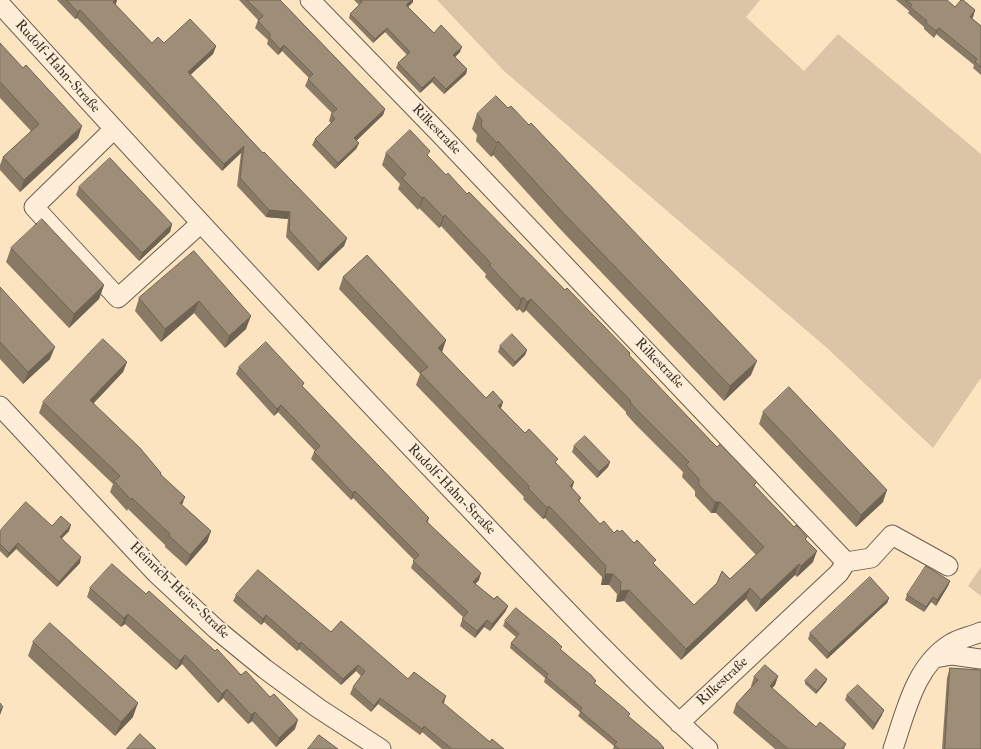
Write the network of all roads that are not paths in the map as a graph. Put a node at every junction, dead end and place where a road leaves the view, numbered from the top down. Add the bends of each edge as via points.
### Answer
1 (310, 0) edge
2 (0, 4) edge
3 (114, 129) junction
4 (201, 223) junction
5 (0, 406) edge
6 (846, 562) junction
7 (948, 566) dead end
8 (981, 632) edge
9 (935, 658) junction
10 (981, 659) edge
11 (679, 723) junction
12 (381, 749) edge
13 (708, 749) edge
14 (893, 749) edge

1 - 6 street, Rilkestraße
2 - 3 street, Rudolf-Hahn-Straße
3 - 4 street, Rudolf-Hahn-Straße
3 - 4 street via 34,207 102,281 118,298
4 - 11 street, Rudolf-Hahn-Straße via 419,456
5 - 12 street, Heinrich-Heine-Straße via 156,573 216,629 318,708
6 - 7 street via 871,558 892,535
6 - 11 street, Rilkestraße via 839,573
8 - 9 street via 952,643
9 - 10 street via 952,655
9 - 14 street via 915,684
11 - 13 street, Rudolf-Hahn-Straße

